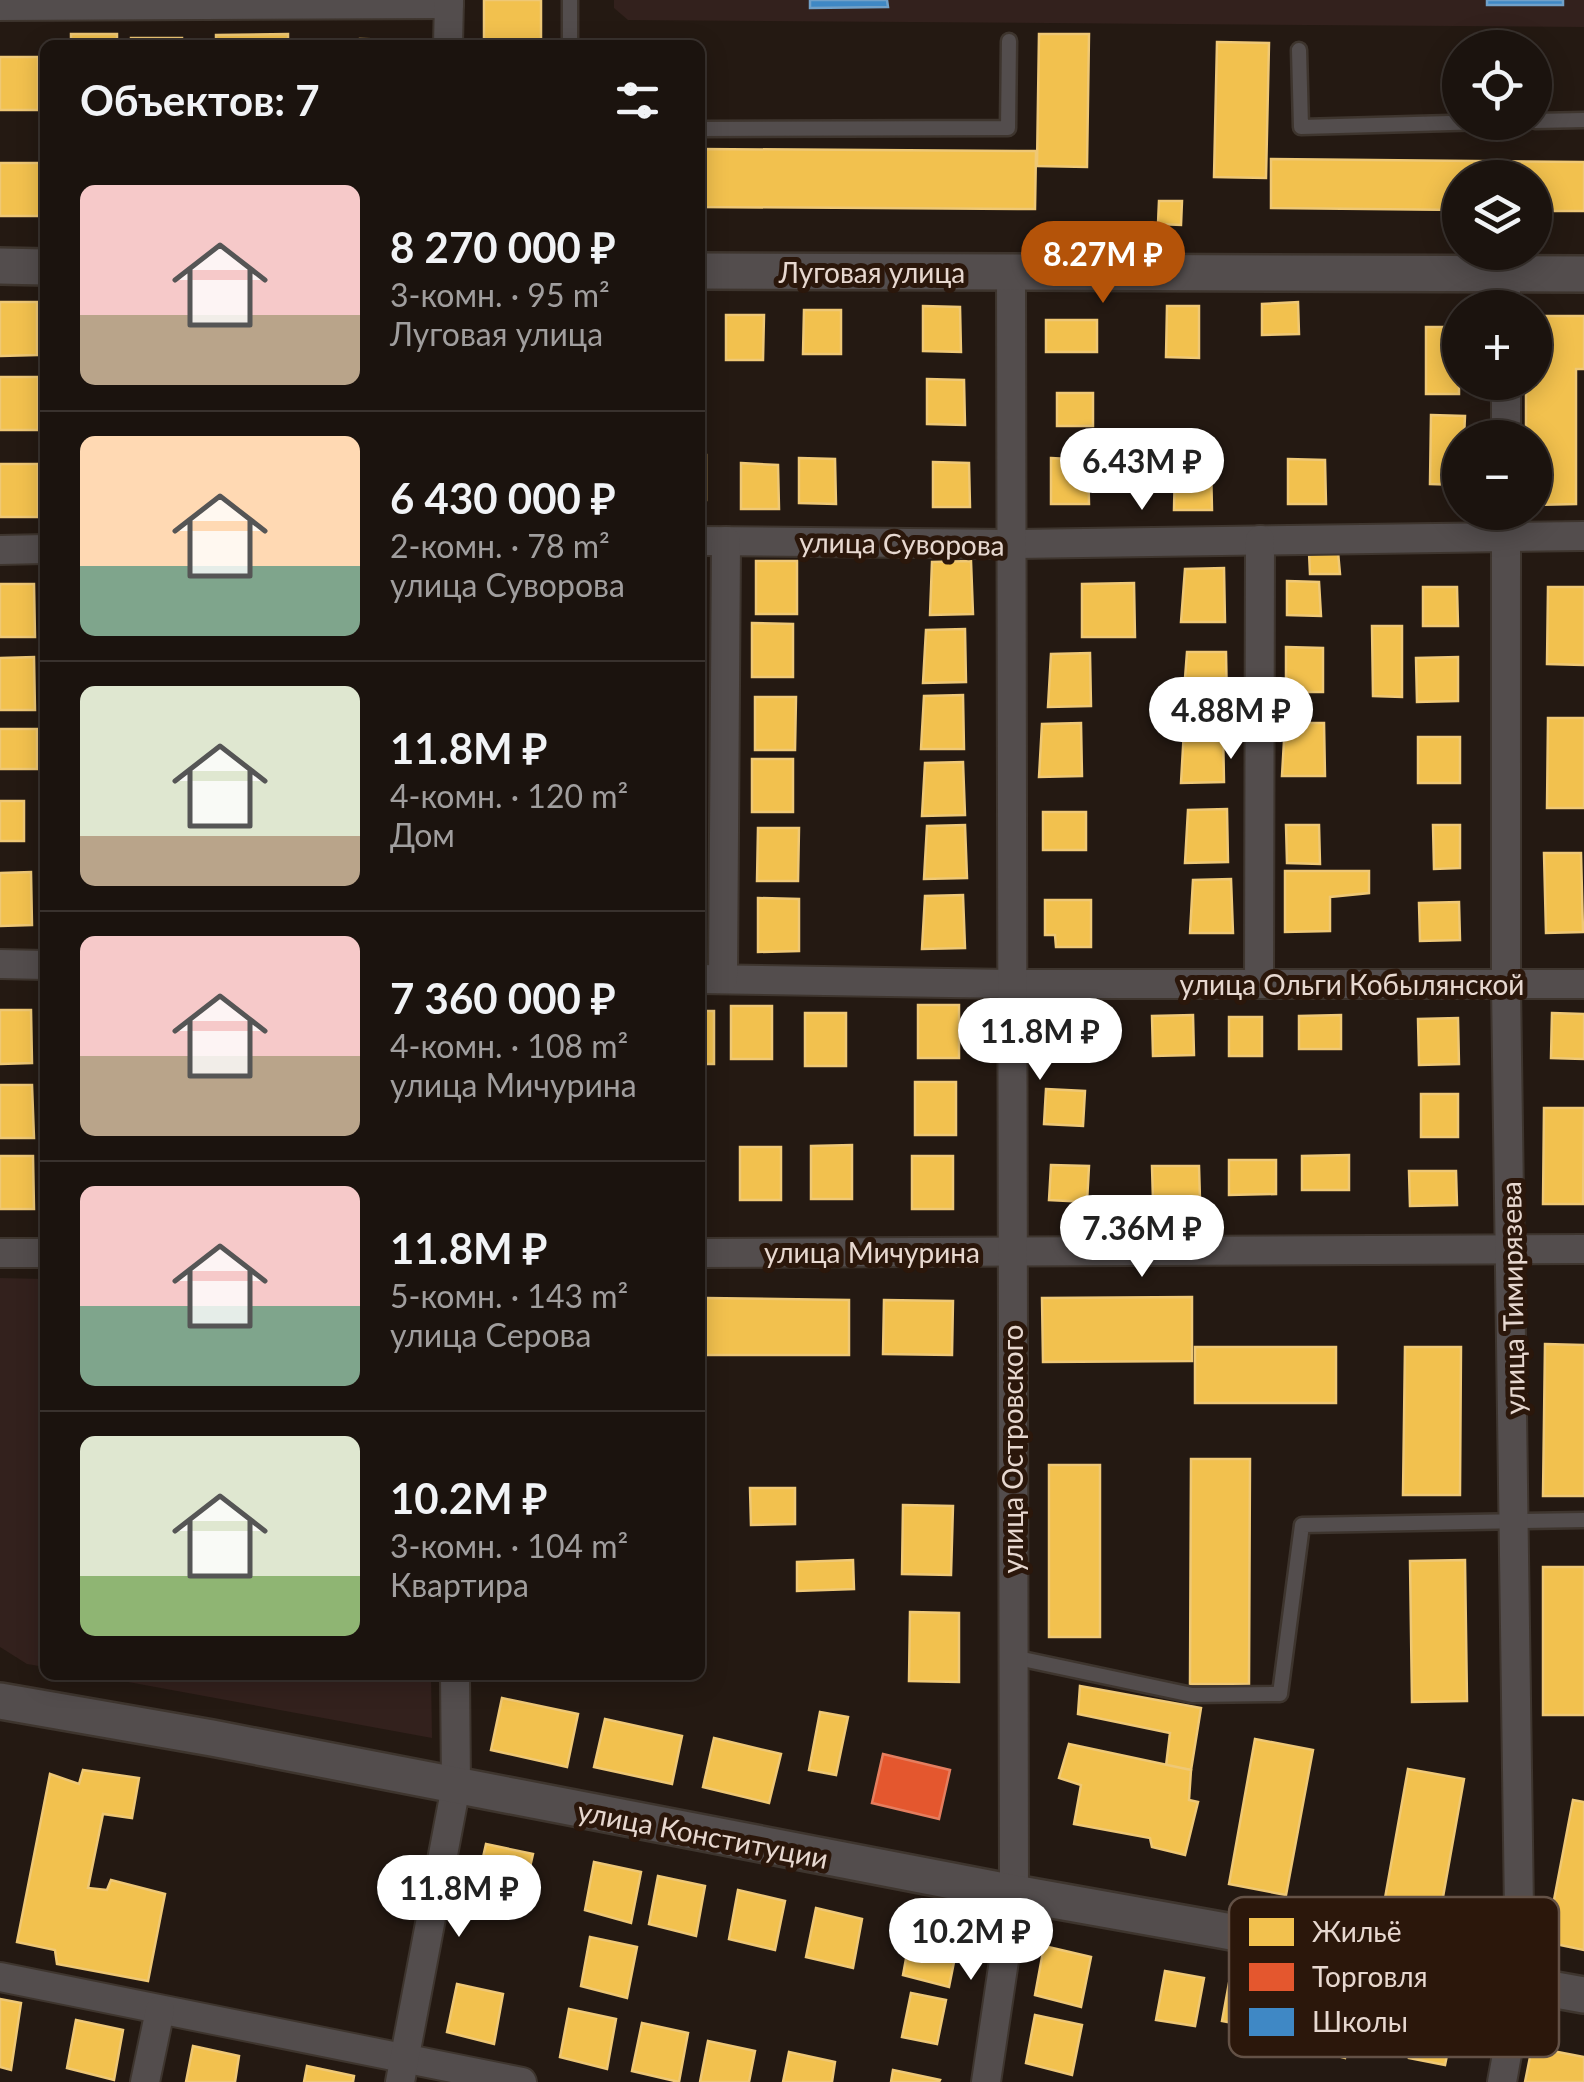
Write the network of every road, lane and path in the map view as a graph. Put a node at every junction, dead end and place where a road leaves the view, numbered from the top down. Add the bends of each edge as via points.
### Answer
1 (570, 0) edge
2 (449, 2) edge
3 (203, 3) edge
4 (0, 6) edge
5 (448, 40) edge
6 (570, 40) edge
7 (1009, 41) dead end
8 (1300, 50) dead end
9 (1584, 120) edge
10 (1552, 121) edge
11 (1442, 123) edge
12 (705, 129) edge
13 (0, 266) edge
14 (40, 267) edge
15 (705, 271) edge
16 (1011, 273) junction
17 (1584, 274) edge
18 (1478, 290) edge
19 (1511, 290) edge
20 (1442, 529) edge
21 (1506, 530) edge
22 (1541, 530) edge
23 (1584, 536) edge
24 (1260, 540) junction
25 (713, 541) edge
26 (1010, 544) junction
27 (40, 549) edge
28 (0, 550) edge
29 (0, 964) edge
30 (40, 965) edge
31 (711, 979) edge
32 (1011, 984) junction
33 (1259, 984) junction
34 (1506, 984) junction
35 (1584, 984) edge
36 (1512, 1250) junction
37 (1584, 1250) edge
38 (1012, 1252) junction
39 (0, 1253) edge
40 (40, 1253) edge
41 (705, 1253) edge
42 (1584, 1520) edge
43 (1515, 1521) junction
44 (1013, 1657) junction
45 (454, 1680) edge
46 (0, 1701) edge
47 (456, 1786) junction
48 (1014, 1893) junction
49 (1519, 1897) edge
50 (1229, 1931) edge
51 (0, 1977) edge
52 (1559, 1990) edge
53 (1584, 1995) edge
54 (160, 2010) junction
55 (1507, 2057) edge
56 (402, 2071) edge
57 (145, 2082) edge
58 (522, 2082) edge
59 (986, 2082) edge
60 (1502, 2082) edge

1 - 6 lane
2 - 3 street
2 - 5 street
3 - 4 street
7 - 12 lane via 1008,128
8 - 11 lane via 1300,127
9 - 10 lane
13 - 14 street
15 - 16 street, Луговая улица
16 - 18 street, Луговая улица
16 - 26 street, улица Островского
17 - 19 street, Луговая улица
20 - 24 street, улица Суворова
21 - 34 street, улица Тимирязева
22 - 23 street, улица Суворова
24 - 26 street, улица Суворова
24 - 33 street
25 - 26 street, улица Суворова
25 - 31 street
26 - 32 street, улица Островского
27 - 28 street
29 - 30 street
31 - 32 street, улица Ольги Кобылянской
32 - 33 street, улица Ольги Кобылянской
32 - 38 street, улица Островского
33 - 34 street, улица Ольги Кобылянской
34 - 35 street, улица Ольги Кобылянской
34 - 36 street, улица Тимирязева
36 - 37 street, улица Мичурина
36 - 38 street, улица Мичурина
36 - 43 street, улица Тимирязева
38 - 41 street, улица Мичурина
38 - 44 street, улица Островского
39 - 40 street
42 - 43 lane
43 - 44 lane via 1302,1525 1280,1694 1192,1695
43 - 49 street, улица Тимирязева
44 - 48 street, улица Островского
45 - 47 street
46 - 47 street, улица Конституции
47 - 48 street, улица Конституции
47 - 56 street
48 - 50 street, улица Конституции
48 - 59 street, улица Островского
51 - 54 street
52 - 53 street, улица Конституции
54 - 56 street
54 - 57 street
55 - 60 street, улица Тимирязева
56 - 58 street

